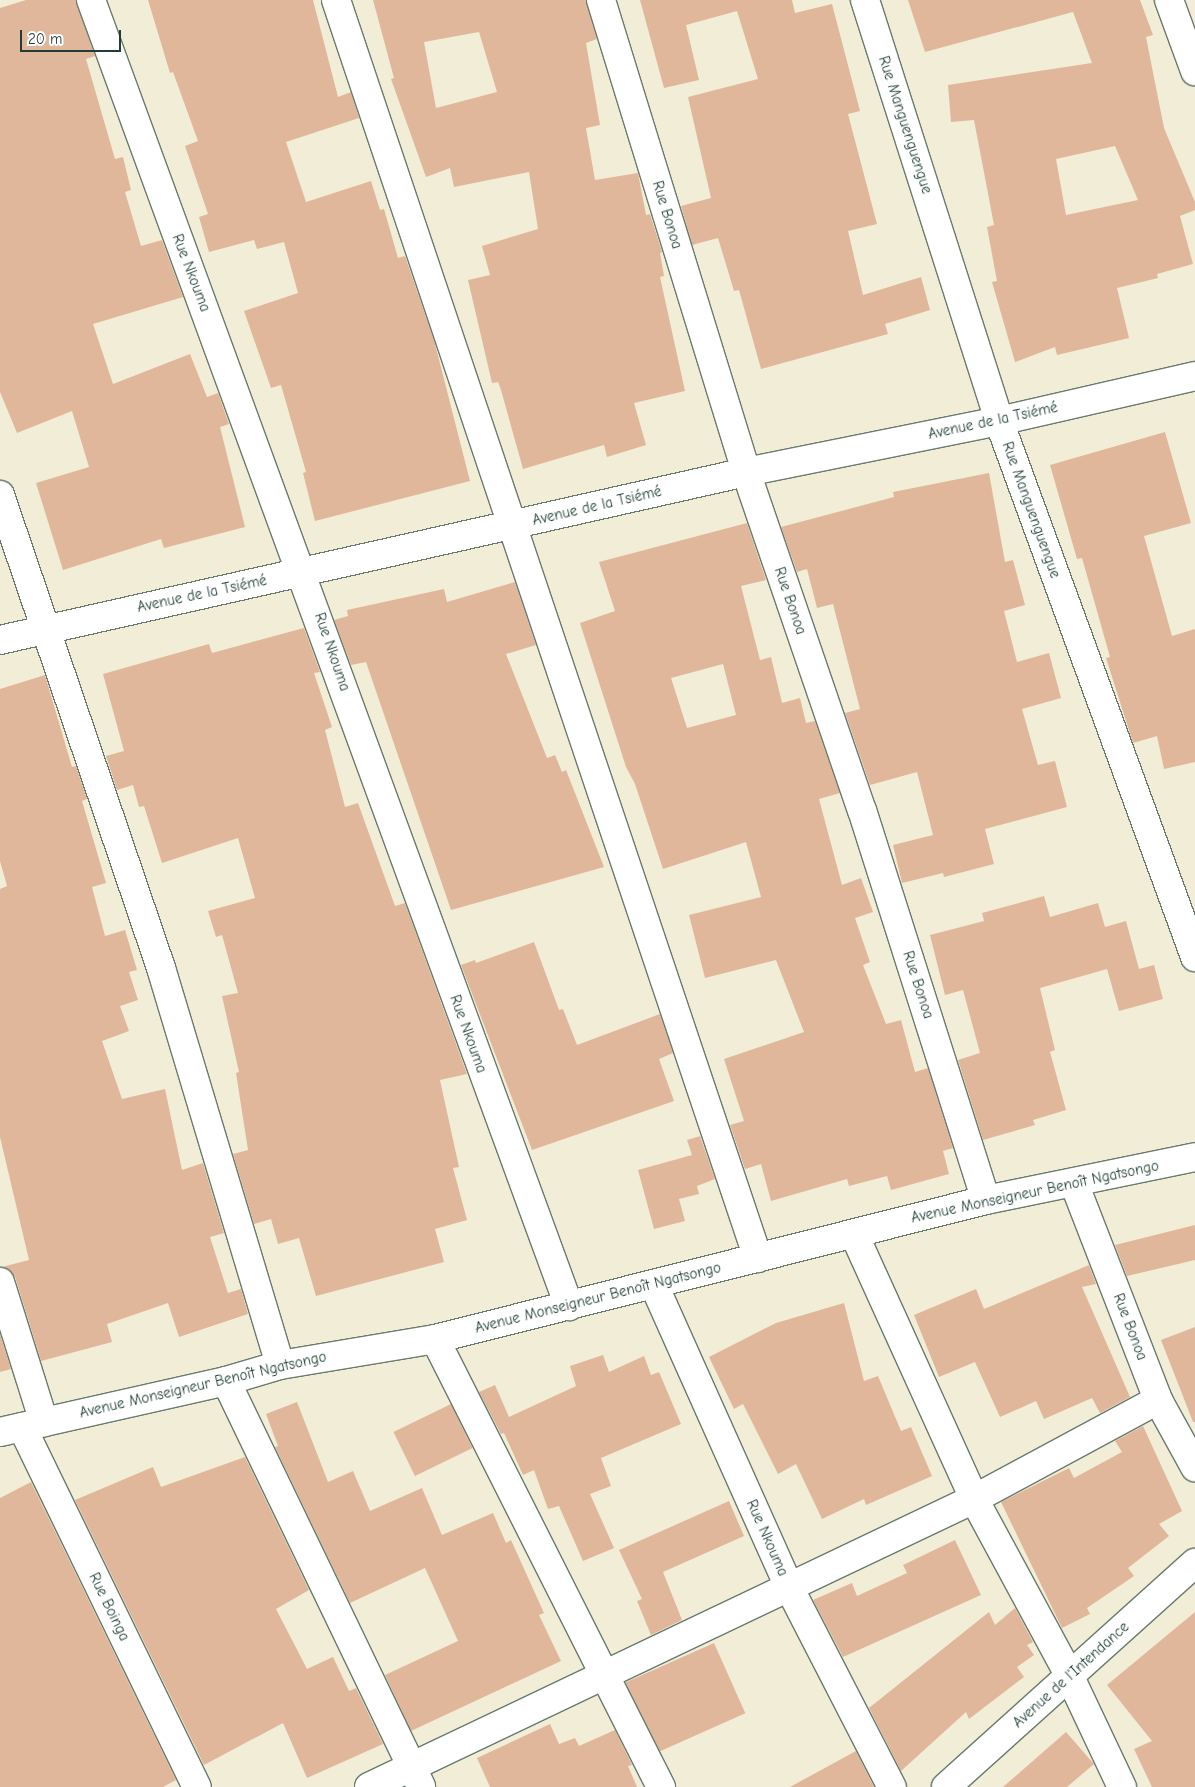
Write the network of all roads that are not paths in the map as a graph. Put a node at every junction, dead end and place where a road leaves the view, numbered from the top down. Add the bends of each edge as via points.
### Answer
1 (91, 0) edge
2 (336, 0) edge
3 (601, 0) edge
4 (865, 0) edge
5 (1169, 0) edge
6 (1195, 71) edge
7 (1195, 376) edge
8 (999, 421) junction
9 (746, 472) junction
10 (0, 495) edge
11 (514, 525) junction
12 (303, 572) junction
13 (45, 630) junction
14 (0, 640) edge
15 (1195, 957) edge
16 (1195, 1157) edge
17 (1074, 1184) junction
18 (986, 1200) junction
19 (854, 1234) junction
20 (758, 1258) junction
21 (0, 1282) edge
22 (654, 1285) junction
23 (569, 1306) junction
24 (435, 1339) junction
25 (280, 1365) junction
26 (226, 1380) junction
27 (1158, 1400) junction
28 (22, 1427) edge
29 (1195, 1467) edge
30 (974, 1499) junction
31 (1195, 1563) edge
32 (789, 1587) junction
33 (1069, 1675) junction
34 (603, 1676) junction
35 (416, 1777) edge
36 (197, 1787) edge
37 (368, 1787) edge
38 (661, 1787) edge
39 (892, 1787) edge
40 (946, 1787) edge
41 (1122, 1787) edge

1 - 12 street, Rue Nkouma
2 - 11 street
3 - 9 street, Rue Bonoa
4 - 8 street, Rue Manguenguengue
5 - 6 street
7 - 8 street, Avenue de la Tsiémé
8 - 9 street, Avenue de la Tsiémé
8 - 15 street, Rue Manguenguengue
9 - 11 street, Avenue de la Tsiémé
9 - 18 street, Rue Bonoa via 862,810
10 - 13 street
11 - 12 street, Avenue de la Tsiémé
11 - 20 street
12 - 13 street, Avenue de la Tsiémé
12 - 23 street, Rue Nkouma via 419,900
13 - 14 street, Avenue de la Tsiémé
13 - 25 street via 161,968
16 - 17 street, Avenue Monseigneur Benoît Ngatsongo
17 - 18 street, Avenue Monseigneur Benoît Ngatsongo
17 - 27 street, Rue Bonoa
18 - 19 street, Avenue Monseigneur Benoît Ngatsongo
19 - 20 street, Avenue Monseigneur Benoît Ngatsongo
19 - 30 street
20 - 22 street, Avenue Monseigneur Benoît Ngatsongo
21 - 28 street, Rue Boinga
22 - 23 street, Avenue Monseigneur Benoît Ngatsongo
22 - 32 street, Rue Nkouma
23 - 24 street, Avenue Monseigneur Benoît Ngatsongo
24 - 25 street, Avenue Monseigneur Benoît Ngatsongo
24 - 34 street
25 - 26 street, Avenue Monseigneur Benoît Ngatsongo
26 - 28 street, Avenue Monseigneur Benoît Ngatsongo
26 - 35 street
27 - 29 street, Rue Bonoa
27 - 30 street
28 - 36 street, Rue Boinga
30 - 32 street
30 - 33 street
31 - 33 street, Avenue de l'Intendance
32 - 34 street
32 - 39 street, Rue Nkouma
33 - 40 street, Avenue de l'Intendance
33 - 41 street
34 - 35 street
34 - 38 street
35 - 37 street

